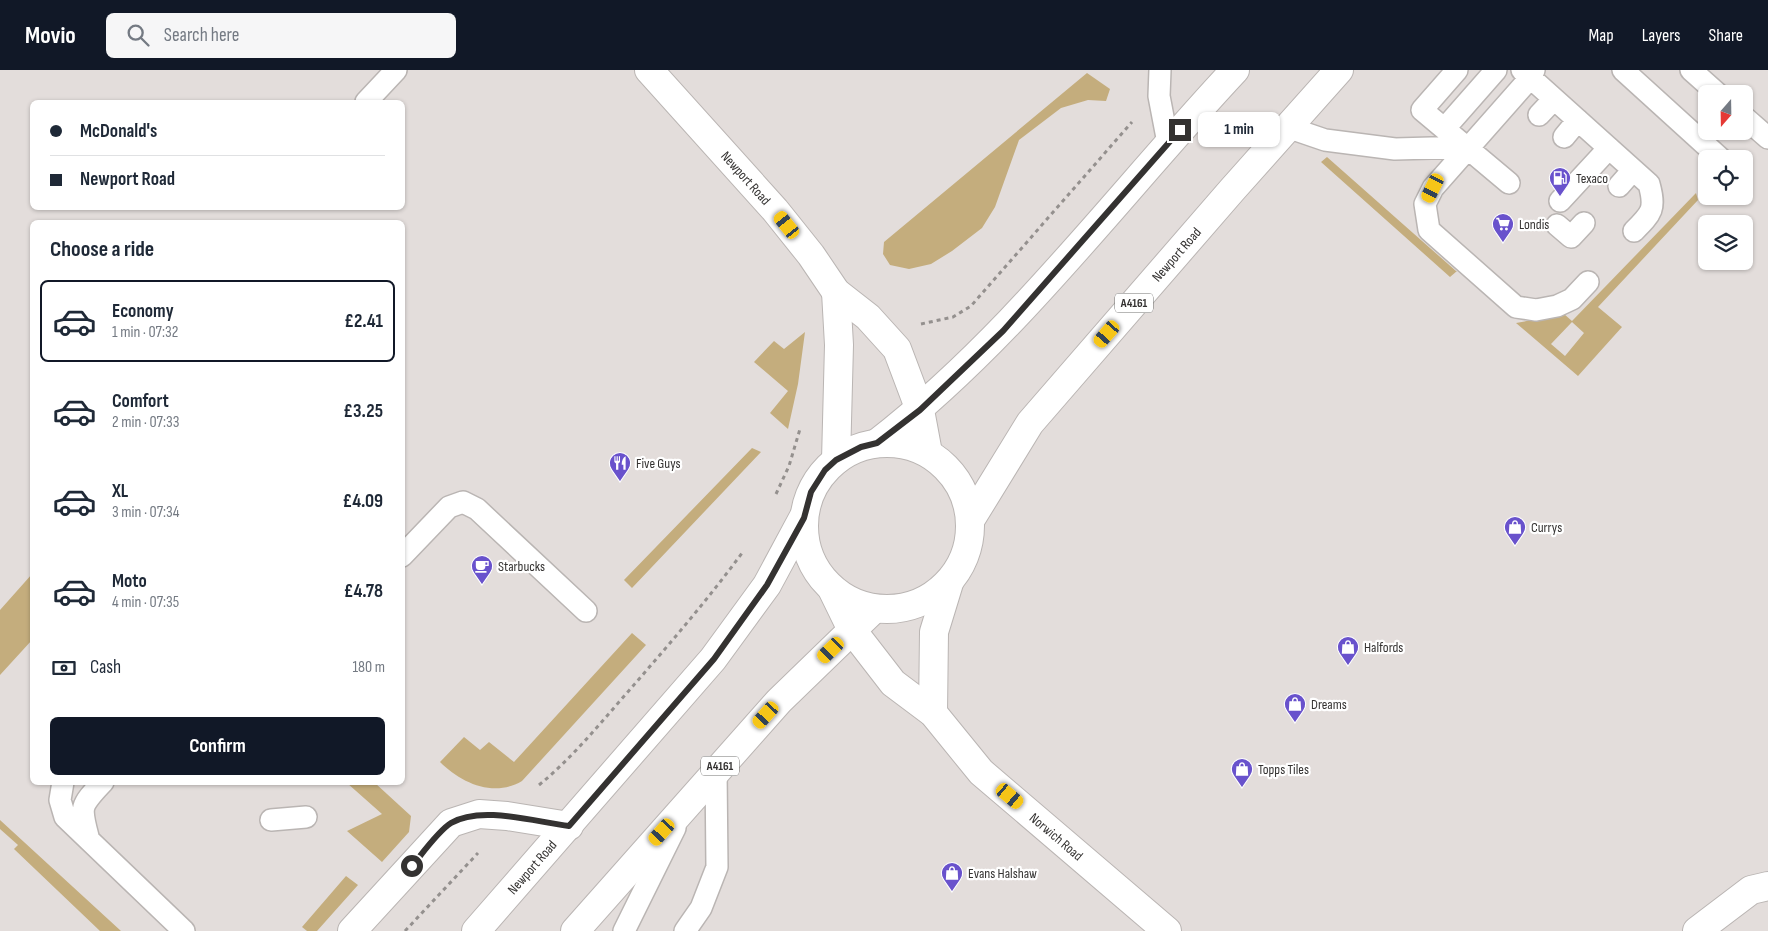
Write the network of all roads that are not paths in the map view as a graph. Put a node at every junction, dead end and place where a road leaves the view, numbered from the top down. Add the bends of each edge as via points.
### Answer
1 (396, 70) edge
2 (650, 70) edge
3 (1160, 70) edge
4 (1235, 70) edge
5 (1340, 70) edge
6 (1457, 70) edge
7 (1496, 70) edge
8 (1623, 70) edge
9 (1691, 70) edge
10 (1529, 72) edge
11 (1708, 85) edge
12 (1554, 99) junction
13 (368, 100) edge
14 (1539, 115) dead end
15 (1578, 120) junction
16 (1753, 125) edge
17 (1287, 127) junction
18 (1445, 128) junction
19 (1564, 137) dead end
20 (1768, 138) edge
21 (1168, 143) junction
22 (1468, 147) junction
23 (1609, 148) junction
24 (1711, 150) edge
25 (1633, 170) junction
26 (1509, 183) dead end
27 (1618, 186) dead end
28 (1560, 201) dead end
29 (1634, 231) dead end
30 (1588, 282) dead end
31 (836, 292) junction
32 (920, 410) junction
33 (877, 443) junction
34 (928, 453) junction
35 (836, 460) junction
36 (804, 518) junction
37 (971, 519) junction
38 (405, 553) edge
39 (949, 583) junction
40 (832, 589) junction
41 (873, 610) junction
42 (586, 611) dead end
43 (852, 630) junction
44 (933, 713) junction
45 (716, 770) junction
46 (62, 785) edge
47 (100, 785) edge
48 (687, 803) junction
49 (306, 817) dead end
50 (271, 820) dead end
51 (569, 826) junction
52 (90, 843) junction
53 (1768, 886) edge
54 (184, 931) edge
55 (352, 931) edge
56 (476, 931) edge
57 (575, 931) edge
58 (624, 931) edge
59 (685, 931) edge
60 (1167, 931) edge
61 (1697, 931) edge

1 - 13 lane
2 - 31 main road, Newport Road via 775,210
3 - 21 lane via 1159,96
4 - 21 main road, A4161
5 - 17 main road, Newport Road / A4161
6 - 18 lane via 1422,110
7 - 18 lane
8 - 24 lane
9 - 11 lane
10 - 12 lane
10 - 22 lane
12 - 14 lane
12 - 15 lane
15 - 19 lane
15 - 23 lane
16 - 20 lane
17 - 22 lane via 1325,140 1395,149
17 - 37 main road, Newport Road / A4161 via 1030,422
18 - 22 lane
21 - 32 main road, A4161 via 1003,331
22 - 26 lane
22 - 30 lane via 1433,188 1425,204 1429,230 1516,307 1536,310 1557,306 1572,299
23 - 25 lane
23 - 28 lane
25 - 27 lane
25 - 29 lane via 1649,184 1654,202 1650,216
31 - 32 main road, Newport Road via 868,317 897,349
31 - 35 main road via 839,344
32 - 33 main road, A4161
32 - 34 main road, Newport Road
33 - 34 main road, A4161 via 903,444
33 - 35 main road, A4161
34 - 37 main road, A4161 via 947,468 961,487
35 - 36 main road, A4161 via 825,470 811,492
36 - 40 main road, A4161 via 809,557
36 - 51 main road, Newport Road / A4161 via 767,585 714,659
37 - 39 main road, A4161 via 963,561
38 - 42 lane via 449,507 463,502 477,509
39 - 41 main road, A4161 via 931,598 909,606
39 - 44 main road via 934,632
40 - 41 main road, A4161
40 - 43 main road, Norwich Road
41 - 43 main road, A4161
43 - 44 main road, Norwich Road via 893,683
43 - 45 main road, A4161 via 779,701
44 - 60 main road, Norwich Road via 982,772
45 - 48 main road, A4161
45 - 59 lane via 717,867 702,908
46 - 52 lane via 60,800 65,817
47 - 52 lane via 86,800 81,812
48 - 57 main road, A4161
48 - 58 lane
49 - 50 lane
51 - 55 main road via 479,814 451,824
51 - 56 main road, Newport Road / A4161
52 - 54 lane
53 - 61 main road via 1750,890

